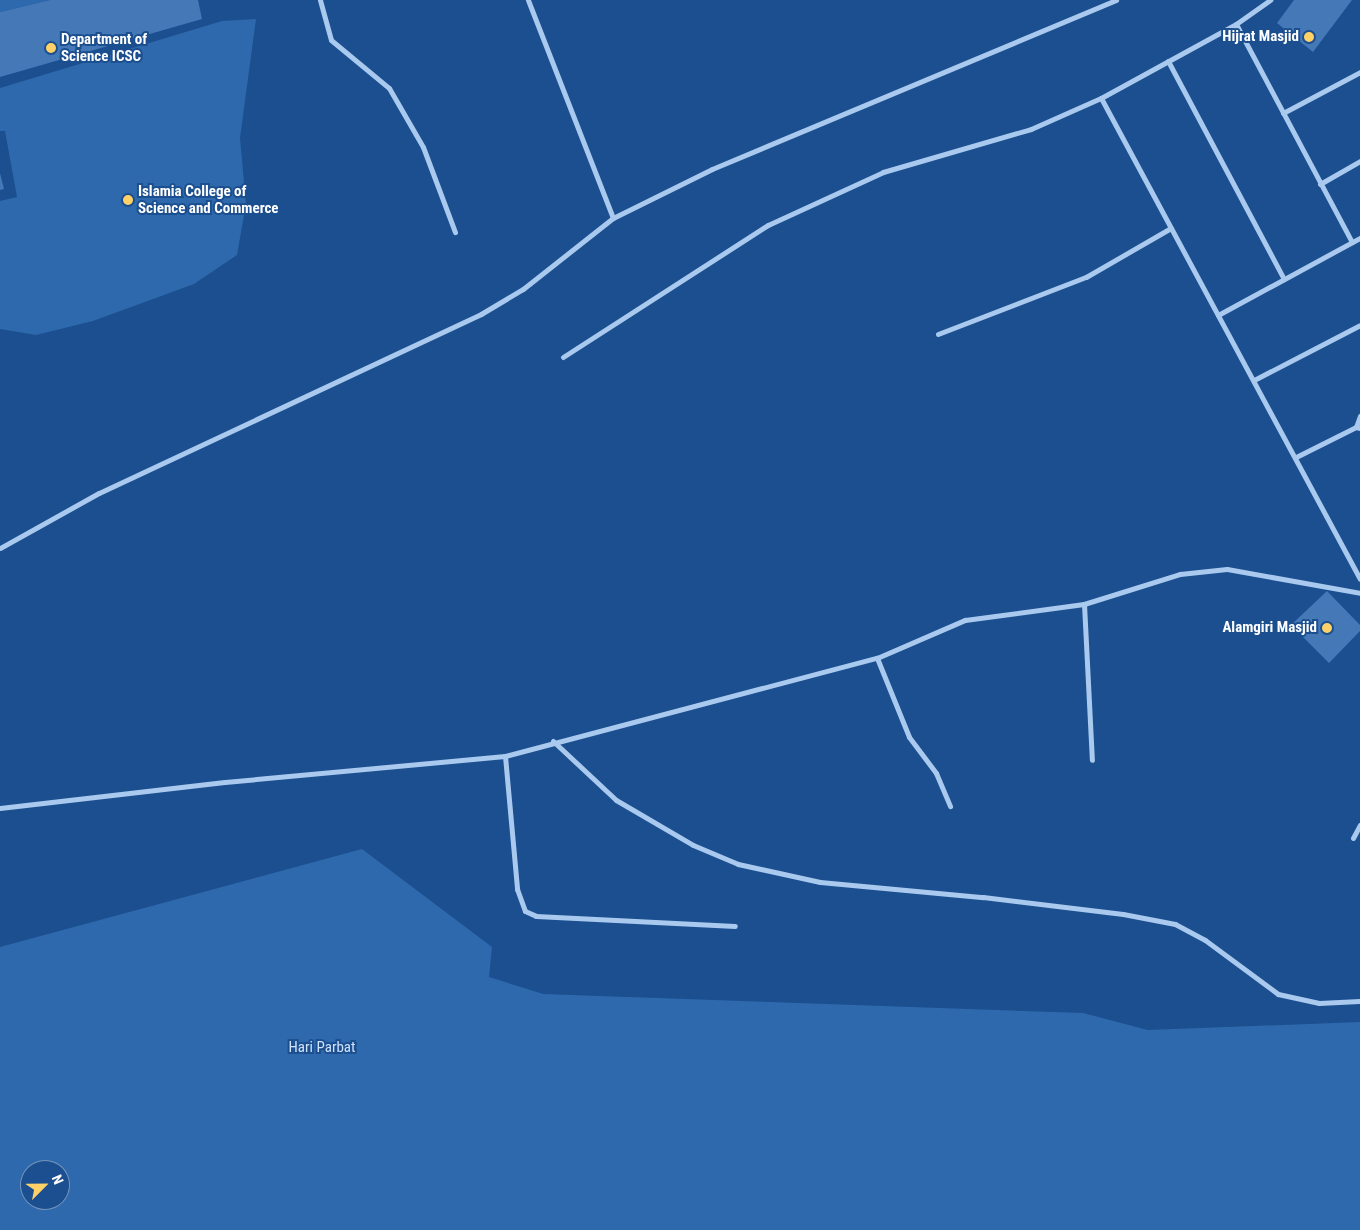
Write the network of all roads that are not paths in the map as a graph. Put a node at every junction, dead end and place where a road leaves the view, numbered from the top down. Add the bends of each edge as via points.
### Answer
1 (320, 0) edge
2 (528, 0) edge
3 (1116, 0) edge
4 (1270, 0) edge
5 (1236, 24) junction
6 (1168, 61) junction
7 (1360, 72) edge
8 (1101, 98) junction
9 (1283, 113) junction
10 (1360, 161) edge
11 (1320, 184) junction
12 (613, 218) junction
13 (1171, 228) junction
14 (455, 232) dead end
15 (1360, 238) edge
16 (1352, 242) junction
17 (1284, 279) junction
18 (1218, 315) junction
19 (1360, 325) edge
20 (938, 334) dead end
21 (563, 357) dead end
22 (1254, 380) junction
23 (1360, 416) edge
24 (1358, 427) edge
25 (1296, 457) junction
26 (0, 548) edge
27 (1360, 579) edge
28 (1360, 593) edge
29 (1084, 604) junction
30 (876, 658) junction
31 (553, 741) junction
32 (505, 756) junction
33 (1092, 760) dead end
34 (950, 806) dead end
35 (0, 808) edge
36 (1360, 825) edge
37 (1353, 838) dead end
38 (735, 926) dead end
39 (1360, 1001) edge

1 - 14 street via 331,40 389,88 423,146
2 - 12 street
3 - 12 street via 712,169
4 - 5 street
5 - 6 street
5 - 9 street
6 - 8 street
6 - 17 street
7 - 9 street
8 - 13 street
8 - 21 street via 1031,129 883,172 768,225
9 - 11 street
10 - 11 street
11 - 16 street
12 - 26 street via 523,289 480,314 98,493
13 - 18 street
13 - 20 street via 1086,277
15 - 16 street
16 - 17 street
17 - 18 street
18 - 22 street
19 - 22 street
22 - 25 street
23 - 24 street
24 - 25 street
25 - 27 street
28 - 29 street via 1227,569 1180,574
29 - 30 street via 964,620
29 - 33 street
30 - 31 street via 667,715
30 - 34 street via 909,736 936,773
31 - 32 street
31 - 39 street via 616,800 693,845 738,864 820,882 983,897 1123,914 1175,924 1205,940 1278,994 1318,1003
32 - 35 street via 225,782
32 - 38 street via 517,889 525,912 536,916
36 - 37 street

